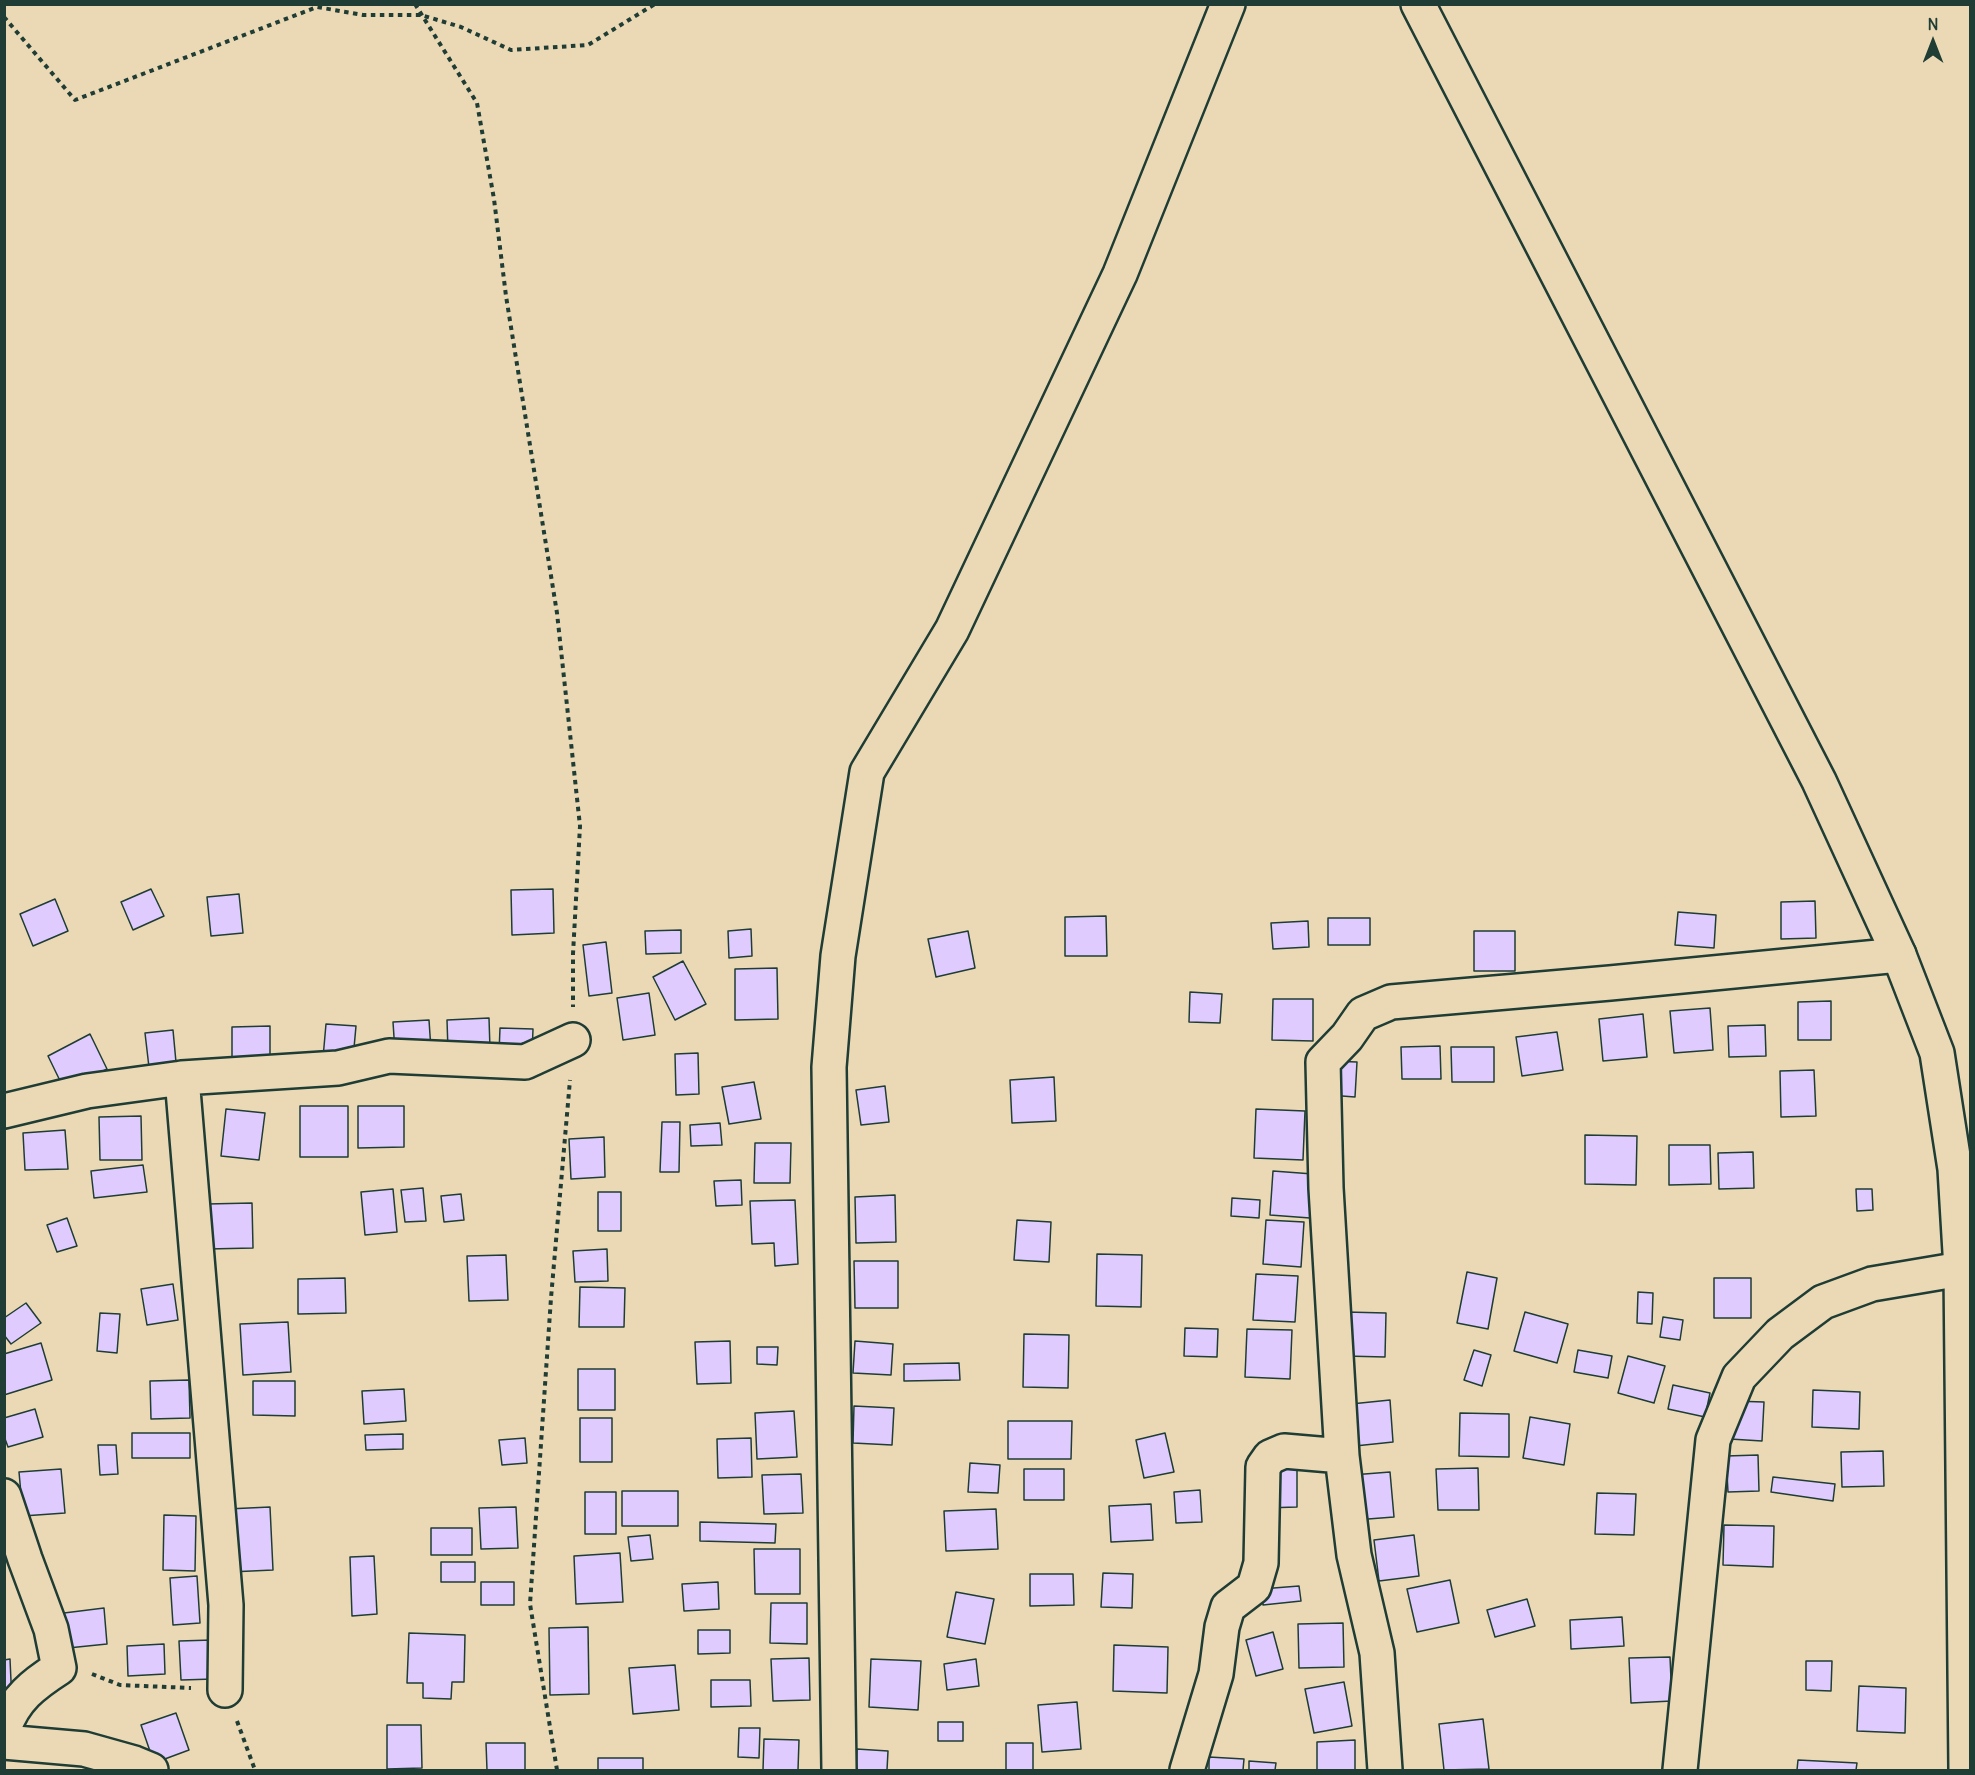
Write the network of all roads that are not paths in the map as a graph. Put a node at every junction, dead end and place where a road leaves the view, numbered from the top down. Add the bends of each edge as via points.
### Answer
1 (1228, 4) edge
2 (1418, 4) edge
3 (1899, 955) junction
4 (573, 1040) road end
5 (182, 1078) junction
6 (4, 1111) edge
7 (1963, 1166) edge
8 (1961, 1269) junction
9 (1341, 1456) junction
10 (4, 1496) edge
11 (225, 1690) road end
12 (1967, 1709) edge
13 (4, 1729) edge
14 (4, 1742) edge
15 (151, 1770) edge
16 (839, 1770) edge
17 (1187, 1770) edge
18 (1385, 1770) edge
19 (1680, 1770) edge
20 (1966, 1770) edge

1 - 16 street via 1120,274 951,630 867,772 838,956 829,1067
2 - 3 street via 1819,781
3 - 7 street via 1937,1053
3 - 9 street via 1391,1002 1363,1014 1323,1062
4 - 5 street via 525,1062 389,1056 338,1068
5 - 6 street via 87,1091
5 - 11 street via 226,1605
7 - 8 street
8 - 12 street
8 - 19 street via 1872,1284 1823,1302 1780,1334 1739,1377 1713,1440
9 - 17 street via 1284,1451 1270,1457 1263,1467 1261,1563 1254,1587 1228,1607 1216,1674
9 - 18 street via 1354,1555 1377,1653
10 - 13 street via 51,1629 60,1668 33,1685 10,1713
12 - 20 street
14 - 15 street via 84,1749

